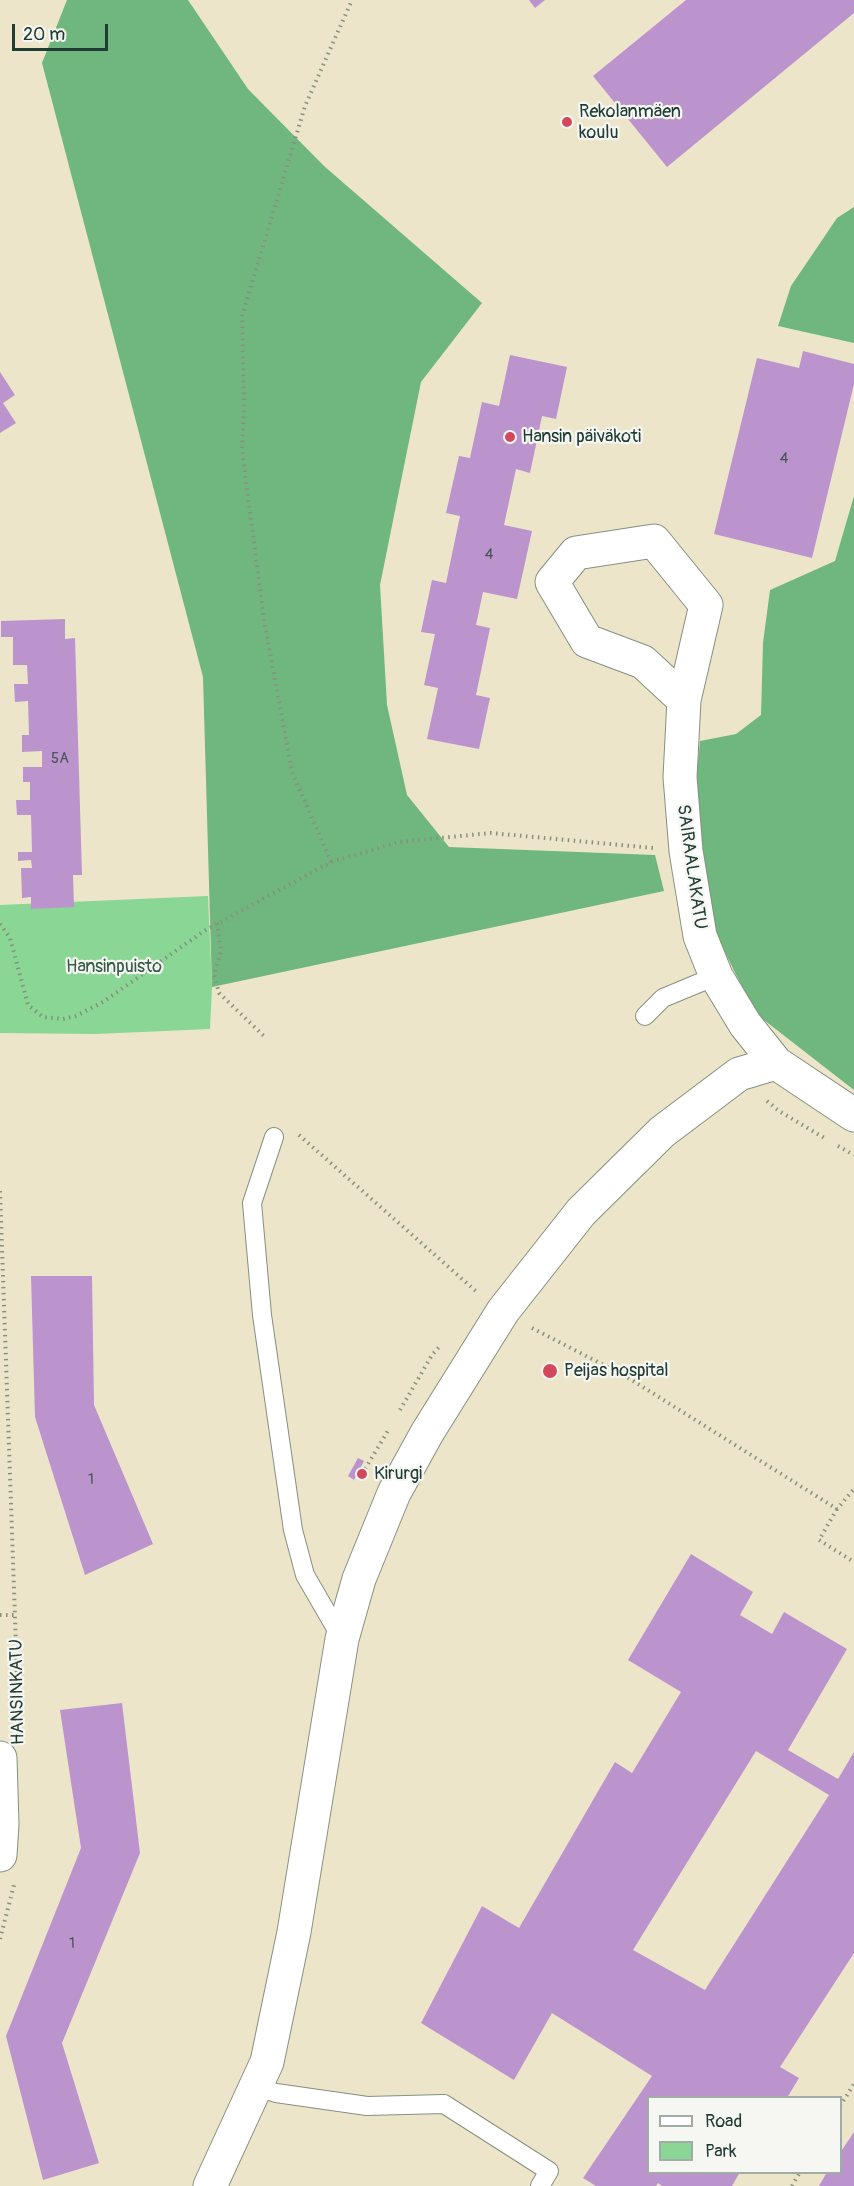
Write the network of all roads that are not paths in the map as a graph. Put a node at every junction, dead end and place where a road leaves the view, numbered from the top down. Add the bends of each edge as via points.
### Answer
1 (684, 700) junction
2 (716, 976) junction
3 (645, 1016) dead end
4 (776, 1063) junction
5 (854, 1115) edge
6 (274, 1137) dead end
7 (342, 1639) junction
8 (9, 1746) edge
9 (8, 1865) edge
10 (257, 2087) junction
11 (210, 2186) edge
12 (540, 2186) edge

1 - 1 street, SAIRAALAKATU via 706,605 654,541 576,553 552,582 587,641 643,662
1 - 2 street, SAIRAALAKATU via 680,777 686,851 700,936
2 - 3 lane via 663,998
2 - 4 street, SAIRAALAKATU via 744,1024
4 - 5 street, SAIRAALAKATU
4 - 7 street via 740,1074 662,1132 581,1212 504,1311 427,1432 394,1493 359,1579
6 - 7 lane via 252,1203 262,1315 293,1530 305,1575
7 - 10 street via 294,1932 267,2062
8 - 9 street, HANSINKATU via 2,1824
10 - 11 street
10 - 12 lane via 367,2106 444,2104 549,2171

